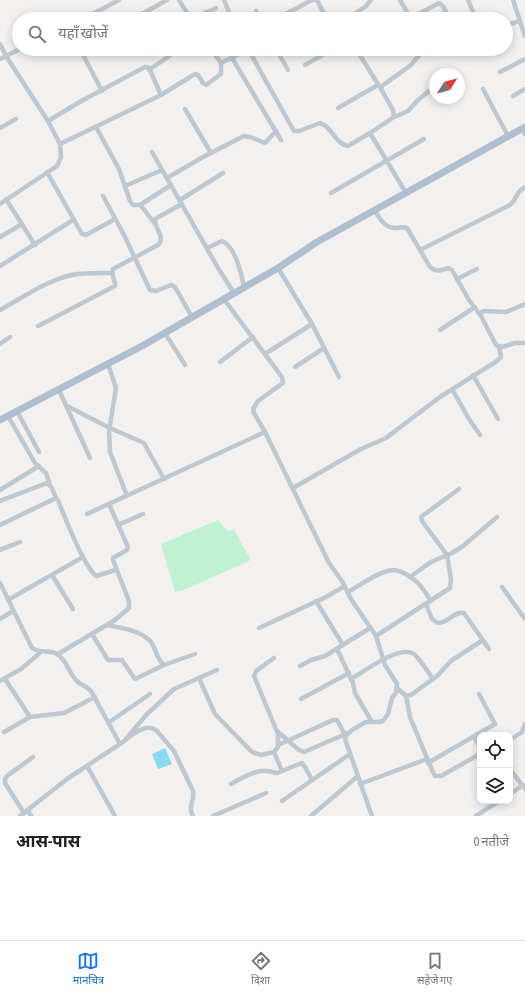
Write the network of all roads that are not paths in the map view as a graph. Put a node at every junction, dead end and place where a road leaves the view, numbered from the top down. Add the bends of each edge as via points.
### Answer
1 (119, 0) edge
2 (168, 0) edge
3 (179, 0) edge
4 (224, 0) edge
5 (314, 0) edge
6 (371, 0) edge
7 (400, 0) edge
8 (468, 0) edge
9 (514, 0) edge
10 (216, 8) dead end
11 (96, 12) edge
12 (147, 12) edge
13 (187, 12) edge
14 (206, 12) edge
15 (229, 12) edge
16 (290, 12) edge
17 (323, 12) edge
18 (357, 12) edge
19 (407, 12) edge
20 (423, 12) edge
21 (446, 12) edge
22 (473, 12) edge
23 (519, 21) junction
24 (513, 23) edge
25 (525, 36) edge
26 (0, 44) edge
27 (12, 53) edge
28 (6, 56) junction
29 (84, 56) edge
30 (169, 56) edge
31 (216, 56) edge
32 (253, 56) edge
33 (280, 56) edge
34 (321, 56) edge
35 (360, 56) edge
36 (419, 56) edge
37 (234, 57) joint
38 (0, 59) edge
39 (525, 59) edge
40 (221, 64) junction
41 (305, 65) dead end
42 (149, 70) junction
43 (288, 70) dead end
44 (500, 72) dead end
45 (379, 87) junction
46 (525, 88) edge
47 (483, 89) dead end
48 (102, 91) junction
49 (429, 91) edge
50 (161, 95) junction
51 (513, 96) dead end
52 (338, 108) dead end
53 (185, 109) dead end
54 (394, 116) junction
55 (16, 119) dead end
56 (48, 121) junction
57 (96, 127) junction
58 (0, 128) edge
59 (524, 130) edge
60 (276, 131) junction
61 (370, 133) junction
62 (508, 136) junction
63 (424, 139) dead end
64 (281, 140) dead end
65 (60, 144) junction
66 (152, 152) dead end
67 (210, 153) junction
68 (387, 162) junction
69 (162, 170) junction
70 (47, 172) junction
71 (223, 173) dead end
72 (167, 178) junction
73 (171, 185) junction
74 (125, 186) junction
75 (525, 187) edge
76 (331, 193) dead end
77 (406, 193) junction
78 (103, 196) dead end
79 (6, 199) junction
80 (181, 202) junction
81 (0, 204) edge
82 (140, 205) junction
83 (375, 210) junction
84 (115, 219) junction
85 (73, 220) junction
86 (22, 224) junction
87 (155, 224) junction
88 (0, 237) edge
89 (35, 244) junction
90 (207, 248) junction
91 (420, 250) junction
92 (135, 258) junction
93 (0, 266) edge
94 (278, 268) junction
95 (477, 269) dead end
96 (112, 273) junction
97 (457, 279) junction
98 (244, 287) junction
99 (234, 293) junction
100 (223, 298) junction
101 (525, 304) edge
102 (475, 307) junction
103 (0, 310) edge
104 (479, 313) junction
105 (192, 317) junction
106 (312, 324) junction
107 (38, 326) dead end
108 (440, 330) dead end
109 (165, 333) junction
110 (10, 337) dead end
111 (253, 337) junction
112 (525, 343) edge
113 (0, 344) edge
114 (499, 347) junction
115 (324, 348) junction
116 (265, 354) junction
117 (220, 362) dead end
118 (108, 364) junction
119 (185, 365) dead end
120 (295, 367) dead end
121 (473, 375) junction
122 (339, 377) dead end
123 (452, 389) junction
124 (59, 390) junction
125 (67, 406) junction
126 (17, 411) junction
127 (8, 416) junction
128 (498, 419) dead end
129 (0, 420) edge
130 (110, 428) junction
131 (265, 432) junction
132 (480, 435) dead end
133 (39, 452) dead end
134 (90, 458) dead end
135 (39, 466) junction
136 (164, 479) junction
137 (50, 485) junction
138 (292, 488) junction
139 (459, 489) dead end
140 (0, 490) edge
141 (127, 496) junction
142 (56, 498) junction
143 (0, 501) edge
144 (109, 504) junction
145 (87, 514) dead end
146 (143, 514) dead end
147 (497, 517) dead end
148 (1, 523) edge
149 (118, 525) junction
150 (20, 542) dead end
151 (0, 550) edge
152 (447, 555) junction
153 (83, 557) junction
154 (116, 570) junction
155 (52, 574) junction
156 (410, 577) junction
157 (0, 584) edge
158 (345, 586) junction
159 (502, 588) dead end
160 (348, 592) junction
161 (8, 600) junction
162 (431, 600) junction
163 (316, 602) junction
164 (426, 604) junction
165 (73, 609) dead end
166 (13, 610) junction
167 (0, 619) edge
168 (525, 619) edge
169 (107, 625) junction
170 (259, 628) dead end
171 (370, 628) junction
172 (92, 634) junction
173 (376, 636) junction
174 (483, 640) junction
175 (343, 645) junction
176 (338, 649) junction
177 (489, 649) dead end
178 (41, 652) junction
179 (58, 654) junction
180 (195, 654) dead end
181 (274, 658) dead end
182 (383, 659) junction
183 (164, 665) junction
184 (300, 666) dead end
185 (217, 670) dead end
186 (349, 673) junction
187 (199, 678) junction
188 (351, 679) junction
189 (433, 679) junction
190 (2, 680) edge
191 (397, 688) junction
192 (150, 694) dead end
193 (479, 694) dead end
194 (406, 696) junction
195 (95, 697) junction
196 (301, 699) dead end
197 (30, 717) junction
198 (372, 722) junction
199 (108, 723) junction
200 (525, 724) edge
201 (276, 729) junction
202 (4, 732) dead end
203 (348, 733) junction
204 (474, 737) junction
205 (513, 738) edge
206 (126, 740) junction
207 (289, 741) junction
208 (477, 742) edge
209 (120, 744) junction
210 (278, 745) junction
211 (274, 752) junction
212 (350, 754) junction
213 (477, 756) edge
214 (34, 757) dead end
215 (428, 760) junction
216 (87, 766) junction
217 (282, 771) junction
218 (513, 773) edge
219 (358, 776) junction
220 (312, 780) junction
221 (231, 784) dead end
222 (360, 784) junction
223 (524, 787) edge
224 (513, 792) edge
225 (266, 793) dead end
226 (282, 801) dead end
227 (494, 804) edge
228 (24, 813) edge
229 (31, 816) edge
230 (115, 816) edge
231 (193, 816) edge
232 (213, 816) edge
233 (311, 816) edge
234 (372, 816) edge
235 (472, 816) edge
236 (476, 816) edge

1 - 11 street
2 - 12 street
3 - 13 street
4 - 15 street
5 - 16 street
5 - 17 street
6 - 18 street
7 - 19 street
8 - 22 street
9 - 23 street
10 - 14 street
20 - 21 street via 440,3
23 - 24 street
23 - 25 street
26 - 28 street
27 - 28 street
28 - 38 street
28 - 56 street
29 - 48 street
30 - 42 street
31 - 40 street
32 - 61 street via 294,131 320,123 342,144 348,146
33 - 43 street
34 - 41 street
35 - 45 street
36 - 45 street via 415,62
37 - 40 street
37 - 60 street
39 - 44 street
40 - 50 street via 222,74 206,85 195,74
42 - 48 street via 145,67
42 - 50 street
45 - 52 street
45 - 54 street
46 - 51 street
47 - 62 street
48 - 56 street
49 - 54 street via 408,111
50 - 57 street
53 - 67 street
54 - 61 street
55 - 58 street
56 - 65 street
57 - 65 street
57 - 74 street via 115,161
59 - 62 main road
60 - 64 street
60 - 67 street via 265,143 247,136
61 - 68 street
62 - 77 main road
63 - 68 street
65 - 70 street via 60,161
66 - 69 street
67 - 72 street
68 - 76 street
68 - 77 street
69 - 72 street
69 - 74 street
70 - 79 street
70 - 85 street
71 - 80 street
72 - 73 street
73 - 80 street
73 - 82 street
74 - 82 street via 131,204
75 - 91 street via 517,193 510,205
77 - 83 main road
78 - 84 street
79 - 81 street
79 - 86 street
80 - 87 street via 157,217
80 - 90 street
82 - 87 street
83 - 91 street via 385,224 393,228 407,228
83 - 94 main road via 317,242
84 - 85 street via 86,236 80,232
84 - 92 street
85 - 89 street
86 - 88 street
86 - 89 street
87 - 92 street via 161,242
89 - 93 street
90 - 98 street via 222,241 226,242 237,262
90 - 99 street
91 - 97 street via 433,270 438,272 449,268
92 - 96 street via 115,268
92 - 105 street via 150,290 156,291 171,285 176,287
94 - 98 main road
94 - 106 street
95 - 97 street
96 - 103 street via 67,276
96 - 107 street via 115,286
97 - 102 street
98 - 99 main road
99 - 100 main road
100 - 105 main road
100 - 111 street
101 - 104 street via 506,312
102 - 104 street
102 - 108 street
104 - 114 street
105 - 109 main road
106 - 115 street
106 - 116 street
109 - 118 main road
109 - 119 street
110 - 113 street
111 - 116 street
111 - 117 street
112 - 114 street
114 - 121 street via 501,358
115 - 120 street
115 - 122 street
116 - 131 street via 284,380 281,386 255,404 253,409
118 - 124 main road
118 - 130 street via 116,388
121 - 123 street
121 - 128 street
123 - 132 street
123 - 138 street via 386,438 361,449
124 - 125 street
124 - 126 main road
125 - 130 street
125 - 134 street
126 - 127 main road
126 - 133 street
127 - 129 main road
127 - 135 street
130 - 136 street via 144,443
130 - 141 street via 110,452
131 - 136 street
131 - 138 street
135 - 137 street via 46,473
135 - 140 street
136 - 141 street
137 - 142 street
137 - 143 street via 44,484
138 - 158 street via 318,543
139 - 152 street via 421,517
141 - 144 street
142 - 148 street
142 - 153 street
144 - 145 street
144 - 149 street
146 - 149 street
147 - 152 street via 463,546
149 - 154 street via 128,547 114,558
150 - 151 street
152 - 156 street via 431,562
152 - 162 street via 450,588
153 - 154 street via 96,576
153 - 155 street
154 - 169 street via 129,601 129,608
155 - 161 street
155 - 165 street
156 - 160 street via 397,570 391,570
156 - 162 street
157 - 161 street
158 - 160 street
158 - 163 street
159 - 168 street
160 - 171 street
161 - 166 street
162 - 164 street
163 - 170 street
163 - 175 street
164 - 173 street
164 - 174 street via 432,619 438,623 459,612 464,613
166 - 167 street
166 - 178 street via 32,648
169 - 172 street
169 - 183 street via 143,635 150,641
171 - 173 street
171 - 175 street
172 - 179 street
172 - 183 street via 108,660 122,660 135,679
173 - 182 street
174 - 177 street
174 - 189 street via 453,659
175 - 176 street
176 - 184 street
176 - 186 street
178 - 179 street
178 - 190 street via 21,670
179 - 195 street via 76,680 88,687
180 - 183 street
181 - 201 street via 256,671 254,676
182 - 188 street
182 - 189 street via 410,652
182 - 191 street
185 - 187 street
186 - 188 street
186 - 196 street
187 - 206 street via 174,688 146,715
187 - 211 street via 215,714 252,752 261,755
188 - 198 street via 355,693
189 - 194 street
190 - 197 street
191 - 194 street
191 - 198 street via 386,718
192 - 199 street
193 - 204 street via 495,724
194 - 215 street via 410,717
195 - 197 street via 64,713
195 - 199 street
197 - 202 street
198 - 203 street via 361,724
199 - 209 street
200 - 205 street via 522,732
201 - 207 street
201 - 210 street
203 - 207 street via 304,752
203 - 207 street via 344,733 337,720 334,720
203 - 212 street via 345,737
204 - 208 street
204 - 215 street
206 - 209 street
206 - 231 street via 145,728 156,730 174,751 193,791 190,809
207 - 210 street
209 - 216 street
210 - 211 street
211 - 217 street
212 - 219 street
212 - 220 street
213 - 215 street via 441,776 435,776
214 - 228 street via 5,779
215 - 222 street
216 - 228 street
216 - 230 street
217 - 220 street via 302,763
217 - 221 street via 257,772
218 - 223 street
219 - 222 street
219 - 233 street
220 - 226 street
222 - 234 street
223 - 224 street
225 - 232 street
227 - 236 street
228 - 229 street
235 - 236 street

